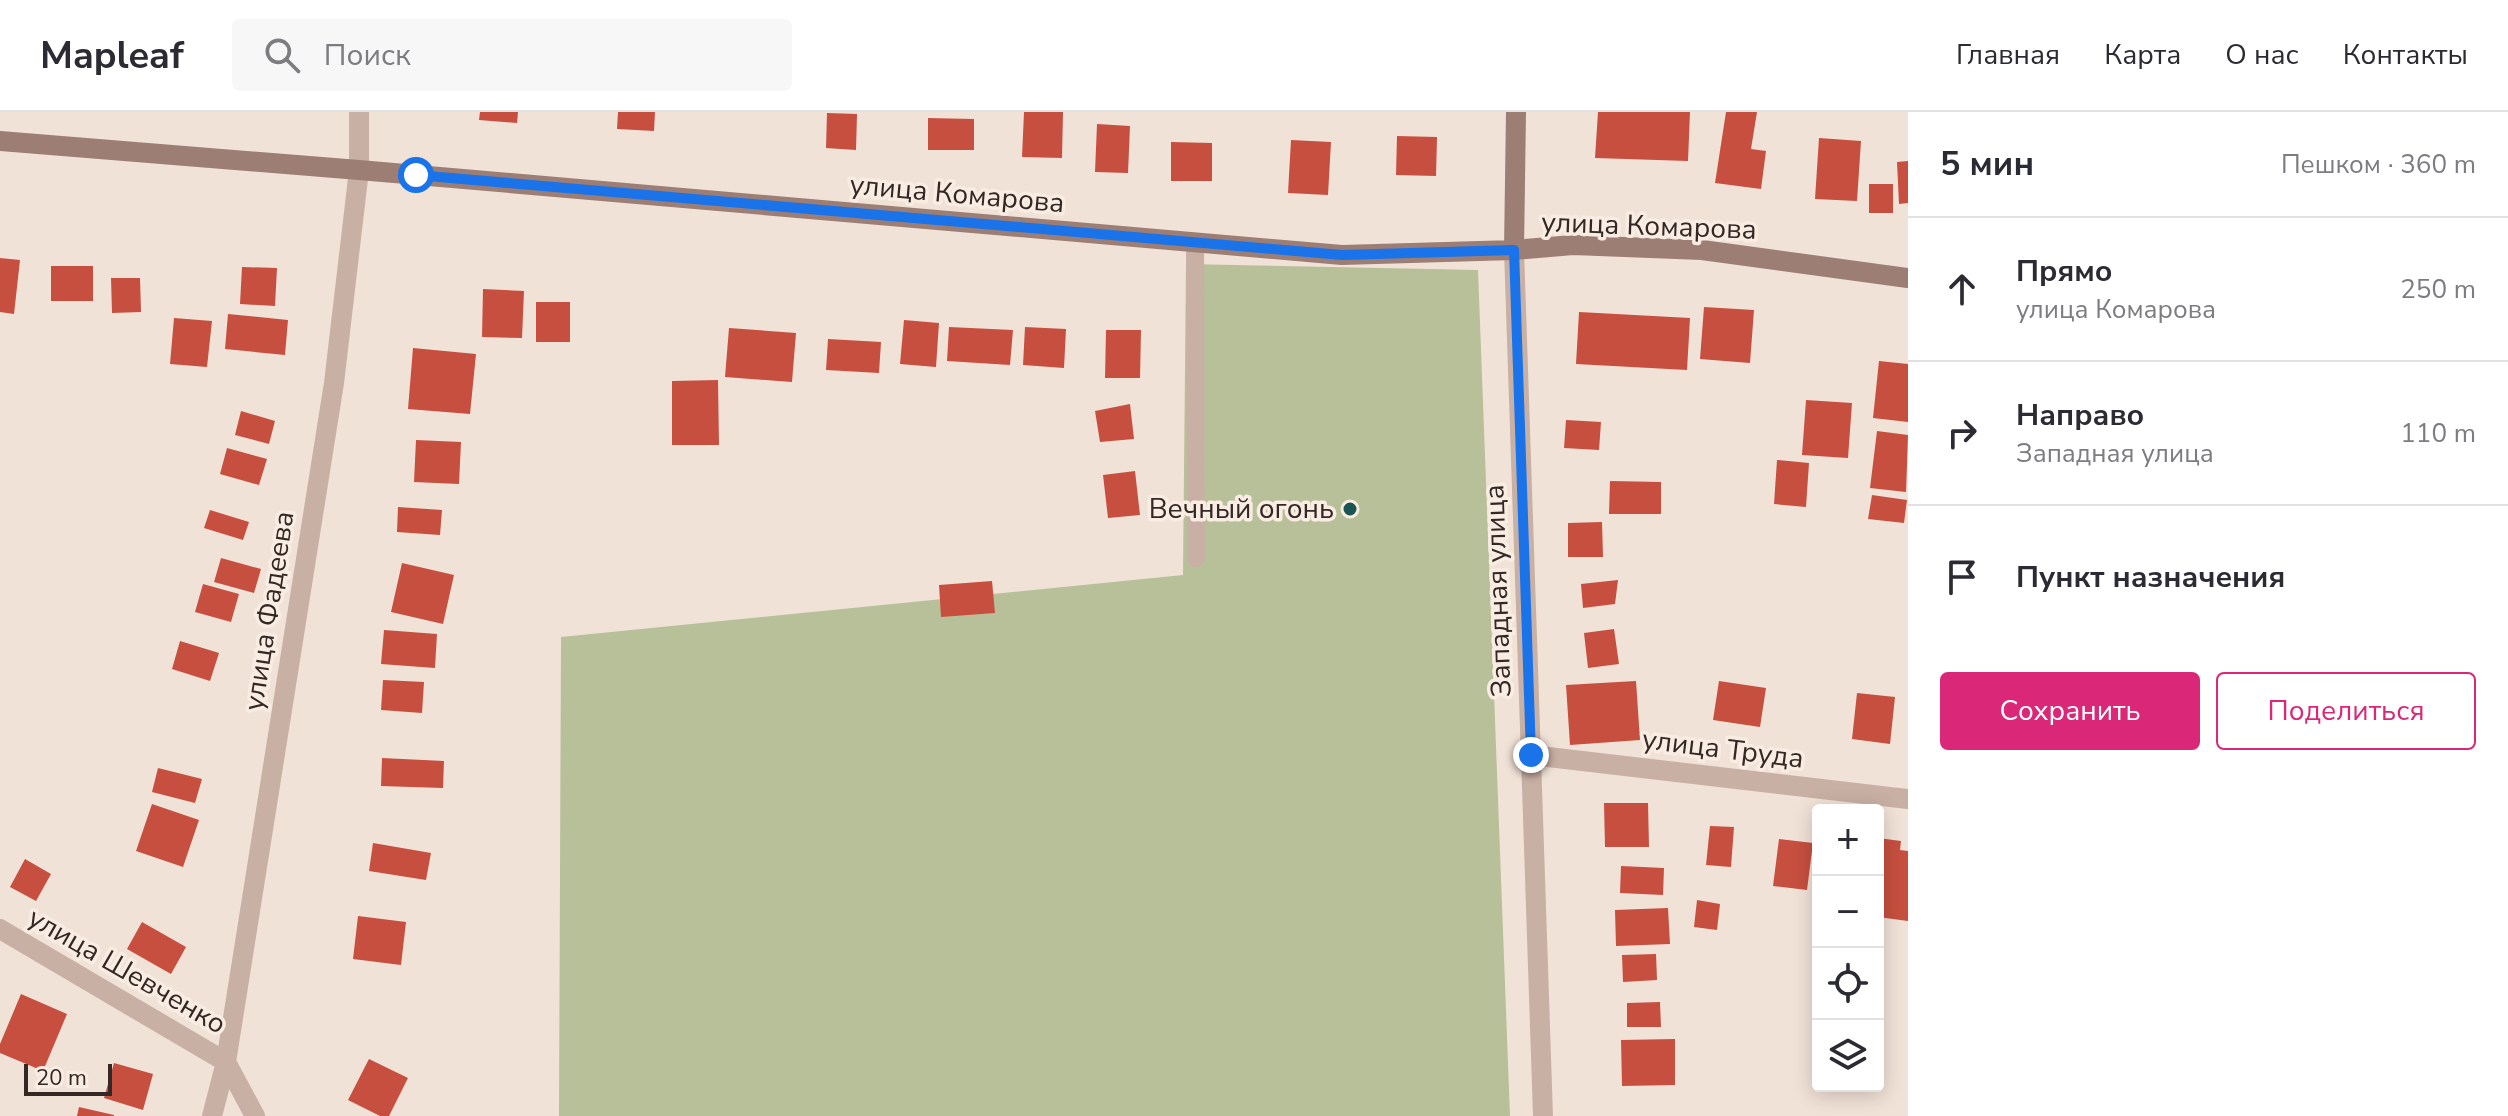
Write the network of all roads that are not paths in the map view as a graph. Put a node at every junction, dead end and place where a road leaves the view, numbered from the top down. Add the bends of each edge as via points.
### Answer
1 (359, 112) edge
2 (1516, 112) edge
3 (0, 141) edge
4 (359, 170) junction
5 (1195, 243) junction
6 (1514, 250) junction
7 (1908, 278) edge
8 (1196, 558) dead end
9 (1531, 755) junction
10 (1908, 799) edge
11 (0, 929) edge
12 (226, 1062) junction
13 (212, 1116) edge
14 (255, 1116) edge
15 (1543, 1116) edge

1 - 4 street, улица Фадеева
2 - 6 main road, Западная улица
3 - 4 main road, улица Комарова
4 - 5 main road, улица Комарова
4 - 12 street, улица Фадеева via 334,383
5 - 6 main road, улица Комарова via 1342,255
5 - 8 lane
6 - 7 main road, улица Комарова via 1573,245 1702,250
6 - 9 street, Западная улица
9 - 10 street, улица Труда
9 - 15 street, Западная улица
11 - 12 street, улица Шевченко
12 - 13 street, улица Фадеева
12 - 14 street

